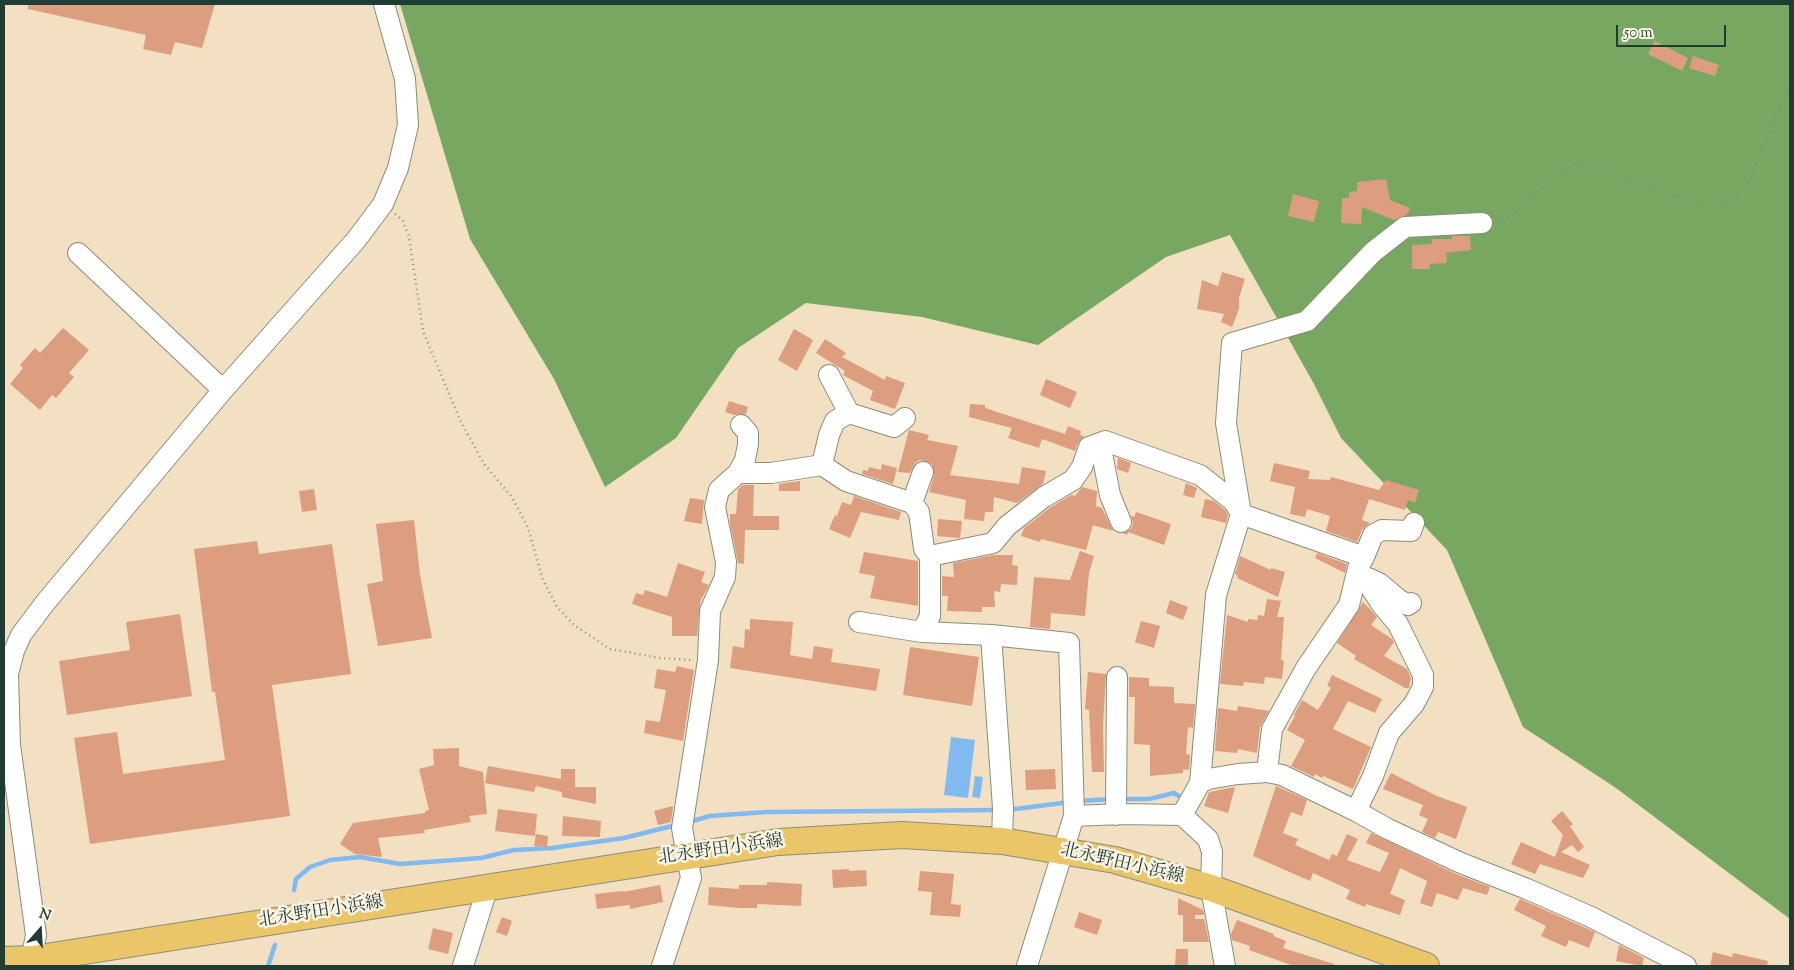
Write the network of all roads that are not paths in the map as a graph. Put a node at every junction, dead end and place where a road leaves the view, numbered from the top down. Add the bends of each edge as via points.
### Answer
1 (384, 4) edge
2 (1482, 223) road end
3 (78, 253) dead end
4 (829, 375) dead end
5 (223, 390) junction
6 (849, 413) junction
7 (905, 418) dead end
8 (741, 425) dead end
9 (1100, 443) junction
10 (822, 466) junction
11 (923, 472) dead end
12 (738, 473) junction
13 (912, 503) junction
14 (1241, 514) junction
15 (1121, 522) dead end
16 (1414, 523) dead end
17 (930, 556) junction
18 (1361, 567) junction
19 (1411, 603) dead end
20 (859, 622) dead end
21 (922, 632) junction
22 (991, 635) junction
23 (1117, 677) dead end
24 (1267, 772) junction
25 (1199, 785) junction
26 (1116, 804) junction
27 (1073, 806) junction
28 (1185, 810) junction
29 (1356, 811) junction
30 (1003, 823) junction
31 (1064, 850) junction
32 (686, 856) junction
33 (488, 886) junction
34 (1211, 888) junction
35 (4, 960) edge
36 (32, 962) edge
37 (463, 966) edge
38 (662, 966) edge
39 (1028, 966) edge
40 (1225, 966) edge
41 (1426, 966) edge
42 (1686, 966) edge

1 - 5 street via 405,78 408,125 398,168 383,204 320,282
2 - 14 street via 1405,227 1373,252 1307,320 1232,343 1226,424
3 - 5 street
4 - 6 street
5 - 36 street via 45,603 21,635 14,651 8,674 10,744 36,935
6 - 7 street via 894,427
6 - 10 street via 835,421
8 - 12 street via 748,433 748,444
9 - 14 street via 1105,441 1200,475 1234,502
9 - 15 street via 1110,495
9 - 17 street via 1089,448 1073,480 1044,497 1007,526 993,543
10 - 12 street via 771,473
10 - 13 street via 846,481
11 - 13 street
12 - 32 street via 719,490 715,507 726,562 725,576 710,611 708,660 683,821
13 - 17 street via 919,512 924,549
14 - 18 street
14 - 25 street via 1216,594
16 - 18 street via 1411,531 1382,530 1373,535
17 - 21 street via 930,616
18 - 19 street via 1398,599
18 - 24 street via 1348,605 1306,668 1272,729
18 - 29 street via 1398,624 1423,675 1423,686 1414,704 1389,734
20 - 21 street
21 - 22 street
22 - 27 street via 1069,643
22 - 30 street
23 - 26 street
24 - 25 street via 1208,779
24 - 29 street via 1282,775
25 - 28 street
26 - 27 street
26 - 28 street
27 - 31 street
28 - 34 street via 1208,839 1212,852
29 - 42 street via 1388,830 1591,918
30 - 31 main road, 北永野田小浜線
30 - 32 main road, 北永野田小浜線 via 892,835 778,842
31 - 34 main road, 北永野田小浜線 via 1115,860
31 - 39 street
32 - 33 main road, 北永野田小浜線
32 - 38 street via 690,878
33 - 36 main road, 北永野田小浜線
33 - 37 street
34 - 40 street
34 - 41 main road, 北永野田小浜線
35 - 36 main road, 北永野田小浜線

